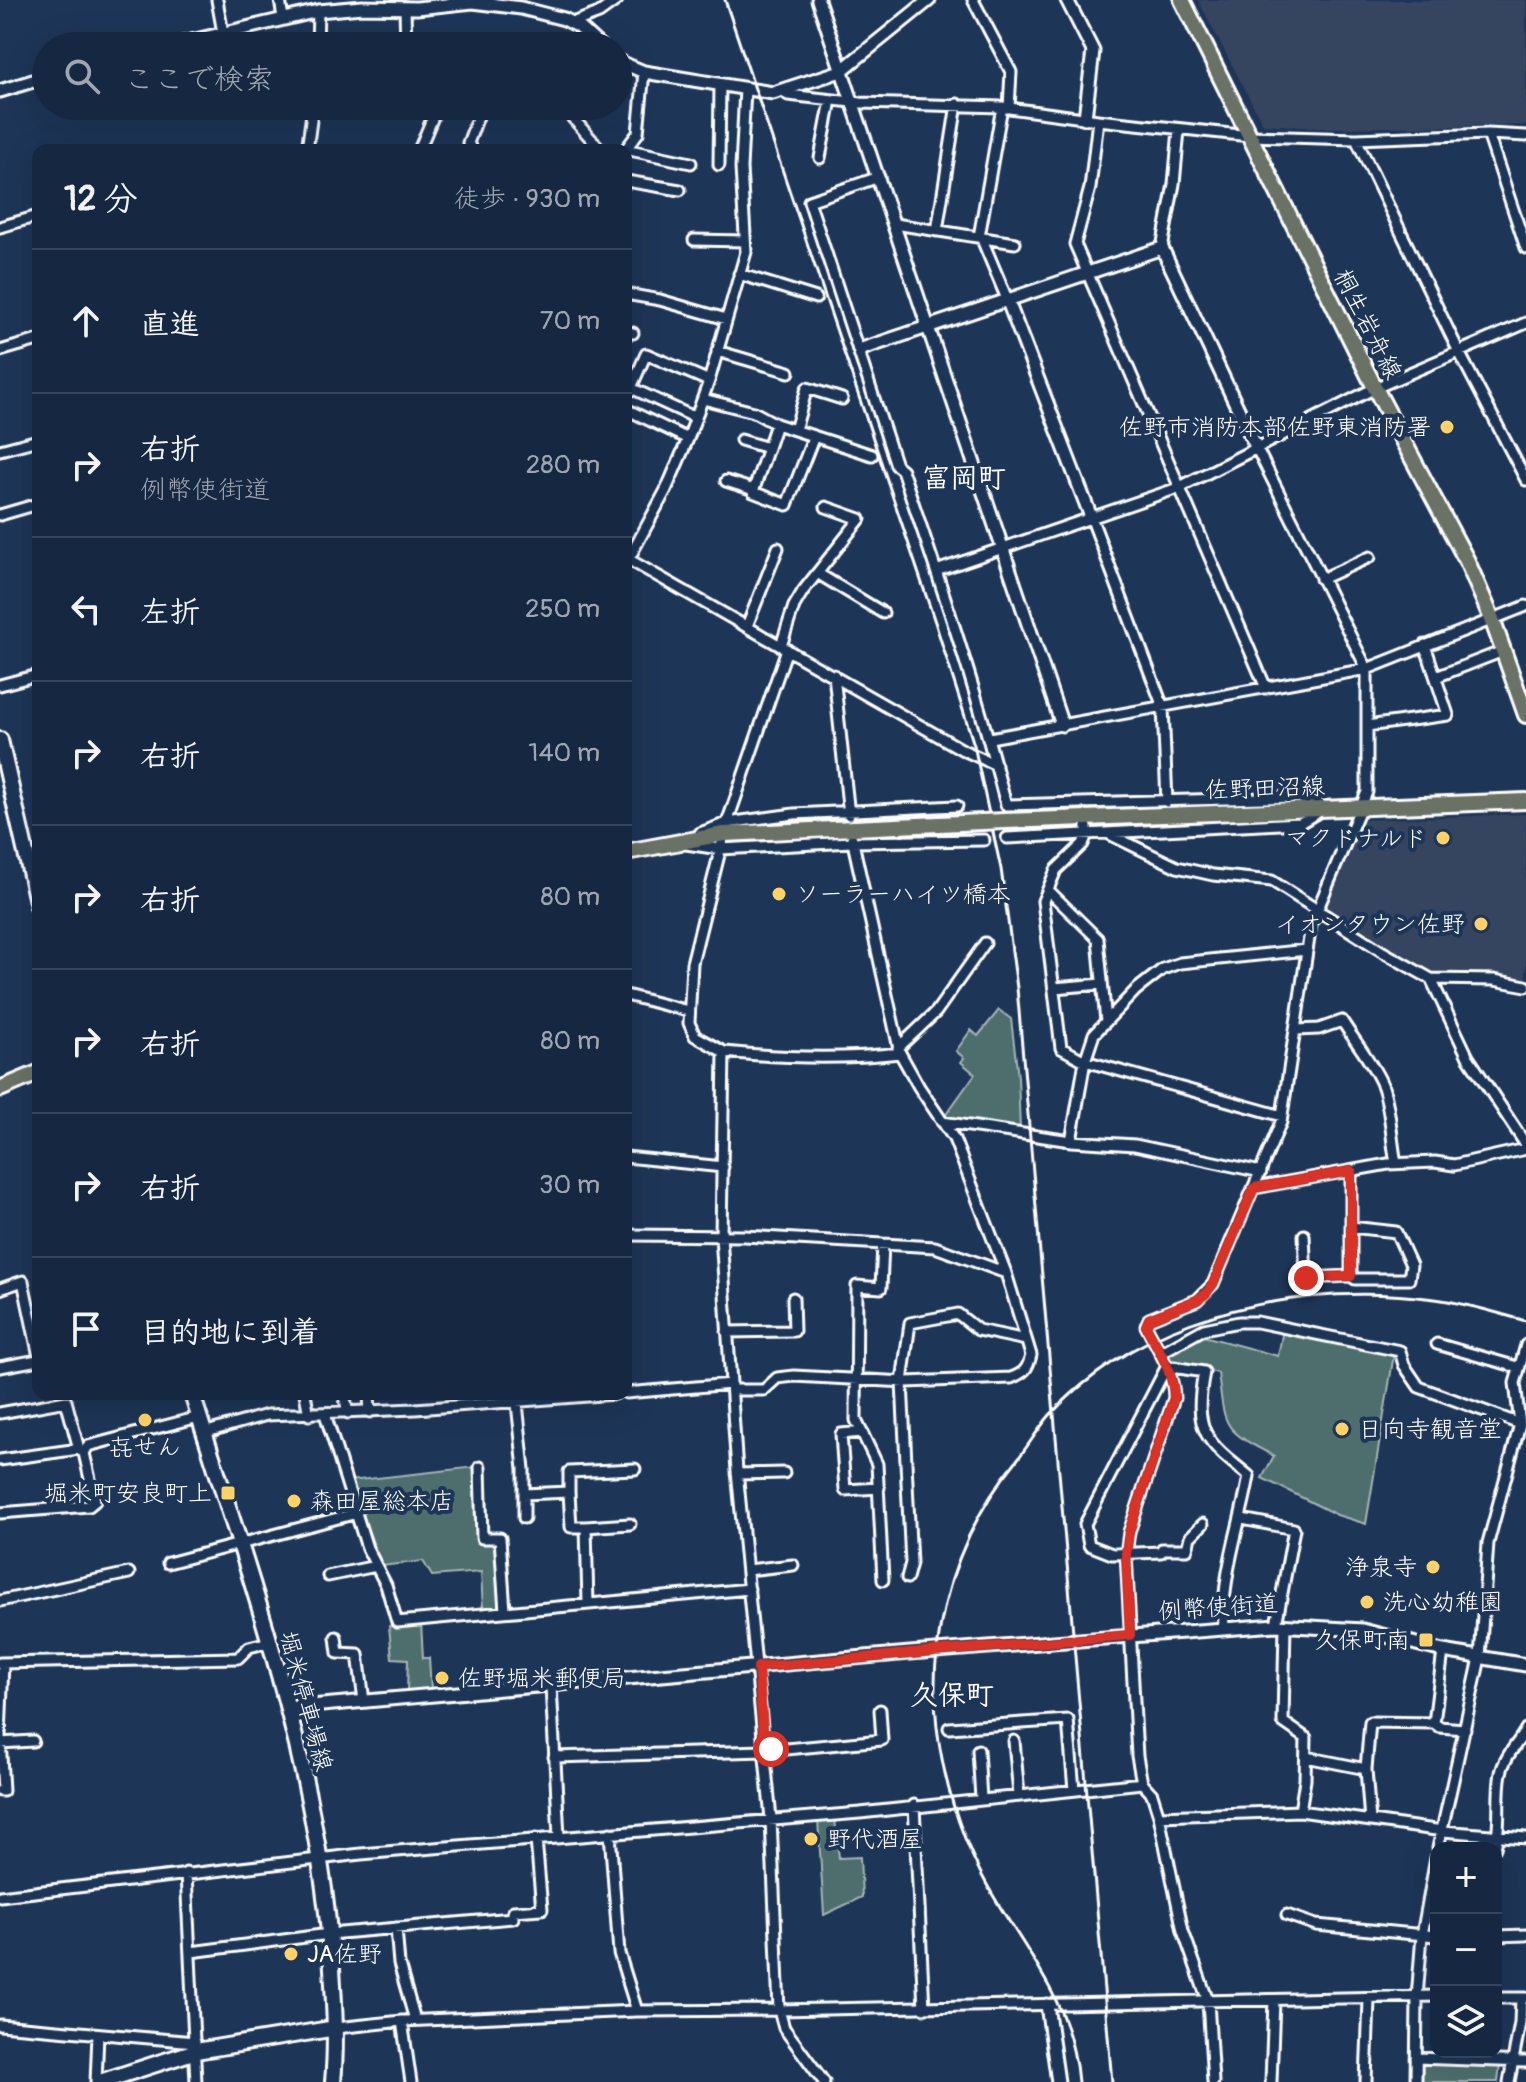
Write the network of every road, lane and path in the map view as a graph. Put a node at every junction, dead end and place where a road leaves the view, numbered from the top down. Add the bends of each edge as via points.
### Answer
1 (217, 0) edge
2 (280, 0) edge
3 (617, 0) edge
4 (818, 0) edge
5 (929, 0) edge
6 (973, 0) edge
7 (1067, 0) edge
8 (1182, 0) edge
9 (448, 2) edge
10 (388, 4) edge
11 (319, 6) edge
12 (405, 8) junction
13 (283, 18) junction
14 (572, 23) junction
15 (223, 32) edge
16 (227, 32) edge
17 (318, 32) edge
18 (406, 32) edge
19 (583, 32) edge
20 (632, 67) edge
21 (841, 71) junction
22 (644, 72) junction
23 (32, 81) edge
24 (720, 84) junction
25 (745, 89) junction
26 (783, 90) junction
27 (0, 91) edge
28 (831, 100) junction
29 (851, 102) junction
30 (957, 104) junction
31 (1005, 107) junction
32 (1085, 118) junction
33 (311, 120) edge
34 (432, 120) edge
35 (477, 120) edge
36 (574, 120) edge
37 (1098, 120) junction
38 (1179, 130) junction
39 (1488, 134) junction
40 (1250, 136) junction
41 (1526, 136) edge
42 (1356, 139) junction
43 (308, 144) edge
44 (422, 144) edge
45 (469, 144) edge
46 (596, 144) edge
47 (630, 144) edge
48 (632, 151) edge
49 (820, 158) dead end
50 (691, 163) dead end
51 (719, 165) dead end
52 (879, 177) junction
53 (632, 182) edge
54 (680, 190) dead end
55 (32, 218) edge
56 (895, 224) junction
57 (0, 227) edge
58 (937, 231) junction
59 (980, 237) junction
60 (694, 240) dead end
61 (745, 241) junction
62 (1015, 243) dead end
63 (1162, 248) junction
64 (1526, 248) edge
65 (739, 274) junction
66 (1086, 274) junction
67 (632, 295) edge
68 (816, 298) dead end
69 (1007, 299) junction
70 (726, 319) junction
71 (1526, 323) edge
72 (929, 326) junction
73 (32, 342) edge
74 (859, 350) junction
75 (1458, 350) junction
76 (0, 351) edge
77 (717, 351) junction
78 (789, 372) dead end
79 (709, 381) junction
80 (632, 386) edge
81 (632, 388) edge
82 (1375, 388) junction
83 (703, 399) junction
84 (842, 399) dead end
85 (632, 412) edge
86 (696, 418) junction
87 (776, 424) junction
88 (795, 430) junction
89 (814, 436) junction
90 (688, 439) junction
91 (741, 440) dead end
92 (32, 442) edge
93 (768, 448) junction
94 (1257, 449) junction
95 (0, 450) edge
96 (872, 455) dead end
97 (1523, 467) edge
98 (1526, 480) edge
99 (726, 481) dead end
100 (1178, 488) junction
101 (754, 490) junction
102 (32, 506) edge
103 (826, 507) dead end
104 (0, 515) edge
105 (1091, 517) junction
106 (1003, 547) junction
107 (778, 548) dead end
108 (632, 551) edge
109 (1370, 557) dead end
110 (632, 563) edge
111 (936, 571) junction
112 (817, 573) junction
113 (1321, 579) junction
114 (1526, 606) edge
115 (883, 613) dead end
116 (1492, 619) junction
117 (747, 626) junction
118 (1425, 645) junction
119 (784, 647) junction
120 (1503, 651) junction
121 (1367, 669) junction
122 (834, 675) junction
123 (32, 677) edge
124 (1436, 677) junction
125 (0, 685) edge
126 (1266, 688) junction
127 (1163, 707) junction
128 (1526, 715) edge
129 (1062, 725) junction
130 (1367, 726) junction
131 (990, 738) junction
132 (0, 740) edge
133 (996, 765) junction
134 (4, 773) edge
135 (1526, 801) edge
136 (1167, 802) junction
137 (957, 806) dead end
138 (1363, 806) junction
139 (1327, 807) junction
140 (849, 815) junction
141 (1087, 830) junction
142 (1109, 834) junction
143 (724, 835) junction
144 (1007, 838) dead end
145 (852, 840) junction
146 (984, 840) dead end
147 (632, 851) edge
148 (32, 883) edge
149 (1048, 890) junction
150 (1317, 908) junction
151 (985, 943) dead end
152 (1307, 950) junction
153 (1431, 979) junction
154 (1102, 984) junction
155 (1526, 986) edge
156 (1054, 988) junction
157 (632, 997) edge
158 (688, 1011) junction
159 (1106, 1022) junction
160 (1296, 1030) junction
161 (899, 1050) junction
162 (724, 1052) junction
163 (1085, 1061) junction
164 (32, 1076) edge
165 (0, 1089) edge
166 (1282, 1116) junction
167 (942, 1122) junction
168 (1071, 1141) junction
169 (1526, 1147) edge
170 (632, 1158) edge
171 (1396, 1163) junction
172 (723, 1167) junction
173 (1351, 1171) junction
174 (1261, 1172) junction
175 (1254, 1188) junction
176 (1351, 1227) junction
177 (632, 1235) edge
178 (1304, 1235) dead end
179 (721, 1236) junction
180 (883, 1244) junction
181 (1006, 1273) junction
182 (1351, 1276) junction
183 (0, 1289) edge
184 (793, 1298) dead end
185 (32, 1324) edge
186 (727, 1332) junction
187 (1026, 1340) junction
188 (1437, 1344) dead end
189 (1526, 1345) edge
190 (1160, 1353) junction
191 (32, 1361) edge
192 (1167, 1366) junction
193 (0, 1367) edge
194 (1517, 1367) junction
195 (858, 1378) junction
196 (902, 1382) junction
197 (732, 1387) junction
198 (632, 1393) edge
199 (41, 1400) edge
200 (55, 1400) edge
201 (194, 1400) edge
202 (306, 1400) edge
203 (345, 1400) edge
204 (369, 1400) edge
205 (496, 1400) edge
206 (517, 1400) edge
207 (370, 1412) junction
208 (0, 1413) edge
209 (348, 1413) junction
210 (325, 1414) junction
211 (309, 1415) junction
212 (199, 1417) junction
213 (1520, 1424) junction
214 (862, 1432) junction
215 (203, 1433) junction
216 (81, 1451) junction
217 (0, 1460) edge
218 (480, 1467) dead end
219 (635, 1469) dead end
220 (784, 1473) dead end
221 (737, 1474) junction
222 (879, 1488) junction
223 (569, 1492) junction
224 (524, 1494) junction
225 (0, 1513) edge
226 (357, 1513) junction
227 (524, 1518) dead end
228 (1242, 1519) junction
229 (630, 1524) dead end
230 (1203, 1524) dead end
231 (586, 1527) junction
232 (238, 1543) junction
233 (1126, 1554) junction
234 (168, 1563) dead end
235 (793, 1565) dead end
236 (376, 1566) junction
237 (747, 1570) junction
238 (129, 1573) dead end
239 (328, 1576) dead end
240 (907, 1578) dead end
241 (883, 1580) dead end
242 (749, 1589) junction
243 (0, 1601) edge
244 (588, 1604) junction
245 (505, 1611) junction
246 (1280, 1625) junction
247 (1224, 1628) junction
248 (1130, 1635) junction
249 (336, 1637) dead end
250 (269, 1642) junction
251 (1443, 1651) junction
252 (1480, 1658) junction
253 (1, 1663) edge
254 (1526, 1665) edge
255 (758, 1667) junction
256 (551, 1685) junction
257 (1, 1697) edge
258 (364, 1701) junction
259 (288, 1708) junction
260 (880, 1710) dead end
261 (1434, 1723) junction
262 (949, 1728) dead end
263 (1465, 1729) junction
264 (1526, 1729) edge
265 (33, 1741) dead end
266 (1014, 1741) dead end
267 (0, 1743) edge
268 (978, 1750) dead end
269 (765, 1751) junction
270 (554, 1757) junction
271 (1306, 1757) junction
272 (1366, 1769) junction
273 (1142, 1783) junction
274 (1074, 1790) junction
275 (0, 1791) edge
276 (1019, 1795) junction
277 (981, 1799) junction
278 (914, 1805) junction
279 (1300, 1811) junction
280 (1159, 1816) junction
281 (771, 1819) junction
282 (1370, 1821) junction
283 (1443, 1831) junction
284 (610, 1833) junction
285 (1499, 1836) junction
286 (559, 1837) junction
287 (1526, 1838) edge
288 (536, 1839) junction
289 (1440, 1842) edge
290 (1497, 1842) edge
291 (320, 1858) junction
292 (186, 1873) junction
293 (1430, 1891) edge
294 (0, 1896) edge
295 (1287, 1915) dead end
296 (396, 1928) junction
297 (329, 1934) junction
298 (1422, 1935) junction
299 (1526, 1935) edge
300 (1430, 1936) edge
301 (1502, 1936) edge
302 (191, 1952) junction
303 (1430, 1997) edge
304 (1417, 1998) junction
305 (1502, 1998) edge
306 (1524, 1998) edge
307 (1274, 2000) junction
308 (1369, 2000) junction
309 (1208, 2001) junction
310 (1047, 2005) junction
311 (924, 2008) junction
312 (779, 2010) junction
313 (637, 2011) junction
314 (415, 2020) junction
315 (402, 2021) junction
316 (0, 2025) edge
317 (336, 2028) junction
318 (98, 2034) junction
319 (195, 2046) junction
320 (1416, 2058) junction
321 (1512, 2062) junction
322 (1526, 2062) edge
323 (98, 2082) edge
324 (196, 2082) edge
325 (333, 2082) edge
326 (411, 2082) edge
327 (824, 2082) edge
328 (1058, 2082) edge
329 (1213, 2082) edge
330 (1271, 2082) edge
331 (1366, 2082) edge
332 (1416, 2082) edge
333 (1509, 2082) edge

1 - 15 street
2 - 13 street
3 - 14 street
4 - 21 street
5 - 21 street
6 - 31 street via 1011,72
7 - 32 street via 1093,51
8 - 40 main road, 桐生岩舟線
9 - 12 street
9 - 14 street via 521,8
10 - 11 street
10 - 12 street
11 - 13 street
11 - 17 street
12 - 18 street
13 - 16 street
14 - 19 street
20 - 22 street
21 - 26 street
21 - 29 street
22 - 24 street
22 - 47 street via 638,133
23 - 27 street
24 - 25 street
24 - 51 street
25 - 26 street
25 - 61 street
26 - 28 street
28 - 29 street
28 - 49 street
29 - 30 street
29 - 52 street
30 - 31 street
30 - 58 street
31 - 32 street
31 - 59 street
32 - 37 street
33 - 43 street
34 - 44 street
35 - 45 street
36 - 46 street
37 - 38 street
37 - 66 street via 1090,188 1075,244
38 - 40 street
38 - 63 street
39 - 41 street
39 - 42 street
39 - 64 street
40 - 42 street
40 - 82 main road, 桐生岩舟線
42 - 75 street
48 - 50 street
52 - 56 street
52 - 74 street via 809,201
53 - 54 street
55 - 57 street
56 - 58 street
56 - 72 street
58 - 59 street
59 - 62 street
59 - 69 street
60 - 61 street
61 - 65 street
63 - 66 street
63 - 94 street
65 - 68 street
65 - 70 street
66 - 69 street
66 - 100 street
67 - 70 street
69 - 72 street
69 - 105 street
70 - 77 street
71 - 75 street
72 - 74 street
72 - 106 street
73 - 76 street
74 - 111 street
75 - 82 street
75 - 97 street
77 - 78 street
77 - 79 street
79 - 80 street via 646,354
79 - 83 street
81 - 86 street
82 - 94 street
82 - 116 main road, 桐生岩舟線 via 1449,524
83 - 86 street
83 - 87 street via 754,412
84 - 88 street via 807,388
85 - 90 street
86 - 90 street
87 - 88 street
87 - 93 street
88 - 89 street
89 - 96 street
89 - 101 street via 787,505
90 - 108 street
91 - 93 street
92 - 95 street
93 - 101 street
94 - 100 street
94 - 113 street
97 - 98 street
99 - 101 street
100 - 105 street
100 - 126 street
102 - 104 street
103 - 112 street via 860,519
105 - 106 street
105 - 127 street
106 - 111 street
106 - 129 street
107 - 117 street
109 - 113 street
110 - 117 street
111 - 131 street
112 - 115 street
112 - 119 street via 794,606
113 - 121 street
114 - 116 street
116 - 118 street
116 - 120 main road, 桐生岩舟線
117 - 119 street
118 - 121 street
118 - 124 street
119 - 122 street
119 - 143 street
120 - 124 street
120 - 128 main road, 桐生岩舟線
121 - 126 street
121 - 130 street
122 - 133 street
122 - 140 street
123 - 125 street
124 - 130 street via 1448,715
126 - 127 street
127 - 129 street
127 - 136 street
129 - 131 street
130 - 138 street
131 - 133 street
132 - 134 main road
133 - 136 street via 1006,805
134 - 148 main road
135 - 138 main road, 佐野田沼線
136 - 139 street via 1298,797
137 - 140 street
138 - 139 main road, 佐野田沼線
138 - 150 street
139 - 142 street via 1300,823
139 - 143 main road, 佐野田沼線, bridge
140 - 143 street via 794,814
141 - 142 street
141 - 144 street
141 - 149 street via 1083,844 1056,870
142 - 150 street via 1177,867 1272,881
143 - 145 street
143 - 147 main road
143 - 158 street via 692,963
145 - 146 street
145 - 161 street
149 - 154 street via 1098,939
149 - 156 street via 1043,901
150 - 152 street
150 - 153 street
151 - 161 street via 936,1012
152 - 159 street via 1163,969
152 - 160 street
153 - 155 street
153 - 169 street via 1468,1057
154 - 156 street
154 - 159 street
156 - 163 street via 1061,1048
157 - 158 street
158 - 162 street via 695,1036
159 - 163 street via 1094,1034
160 - 166 street
160 - 171 street via 1342,1021 1382,1084
161 - 162 street via 852,1058 789,1059
161 - 167 street
162 - 172 street
163 - 166 street
163 - 168 street
164 - 165 main road
166 - 174 street
167 - 168 street
167 - 181 street via 954,1139
168 - 174 street via 1135,1145
169 - 171 street via 1454,1165
170 - 172 street
171 - 173 street
172 - 179 street
173 - 175 street
173 - 176 street
174 - 175 street
175 - 190 street via 1206,1294 1149,1319 1146,1326
176 - 182 street
176 - 182 street via 1396,1232 1411,1265 1409,1279
177 - 179 street
178 - 182 street via 1306,1278
179 - 180 street
179 - 186 street
180 - 181 street via 935,1247
180 - 195 street via 881,1288 857,1286
181 - 187 street
183 - 185 street via 23,1281
184 - 186 street via 794,1331
186 - 197 street
187 - 196 street via 1029,1365 1011,1378
187 - 196 street via 978,1330 958,1314 910,1323
188 - 194 street
189 - 194 street
190 - 192 street
190 - 213 street via 1204,1329 1229,1323 1257,1322 1344,1338 1400,1351 1419,1387
191 - 193 street
192 - 228 street via 1204,1372 1199,1399 1202,1427 1208,1440 1249,1476
192 - 233 street via 1174,1398
192 - 233 street via 1085,1524 1089,1545
194 - 213 street
195 - 196 street
195 - 197 street via 794,1376 777,1378 764,1390
195 - 214 street via 856,1420
196 - 240 street via 911,1563
197 - 198 street
197 - 221 street
199 - 208 street
200 - 216 street via 66,1401
201 - 212 main road, 堀米停車場線
202 - 211 street
203 - 209 street
204 - 207 street
205 - 207 street
206 - 224 street
207 - 209 street
209 - 210 street
210 - 211 street
210 - 226 street
211 - 215 street via 267,1415
212 - 215 main road, 堀米停車場線
212 - 216 street
213 - 252 street via 1488,1543
214 - 222 street via 877,1464
214 - 222 street via 841,1434 845,1490
215 - 232 main road, 堀米停車場線
216 - 217 street
216 - 225 street via 95,1501 89,1506
218 - 245 street via 482,1538 500,1538
219 - 223 street via 569,1472
220 - 221 street
221 - 237 street
222 - 241 street
223 - 224 street
223 - 231 street via 571,1527
224 - 227 street
226 - 232 street
226 - 236 street
228 - 246 street via 1294,1529
228 - 247 street via 1226,1579
229 - 231 street
230 - 233 street via 1187,1549
231 - 244 street
232 - 234 street
232 - 250 main road, 堀米停車場線
233 - 248 street
235 - 237 street
236 - 239 street
236 - 245 street via 397,1622
237 - 242 street
238 - 243 street
242 - 244 street
242 - 255 street
244 - 245 street
246 - 247 street, 例幣使街道
246 - 251 street, 例幣使街道 via 1363,1630
246 - 271 street via 1283,1722 1306,1738
247 - 248 street, 例幣使街道
248 - 255 street, 例幣使街道
248 - 273 street
249 - 258 street via 338,1653 358,1654
250 - 253 street via 249,1647 238,1658
250 - 259 main road, 堀米停車場線
251 - 252 street, 例幣使街道
251 - 261 street
252 - 254 street, 例幣使街道
252 - 263 street
253 - 257 street
255 - 256 street, 例幣使街道
255 - 269 street
256 - 258 street, 例幣使街道
256 - 270 street
257 - 267 street
258 - 259 street, 例幣使街道
259 - 291 main road, 堀米停車場線
260 - 269 street via 882,1740
261 - 263 street
261 - 272 street via 1370,1722
262 - 274 street via 1068,1720
263 - 283 street
264 - 285 street via 1501,1772
265 - 267 street
266 - 276 street
267 - 275 street
268 - 277 street
269 - 270 street
269 - 281 street
270 - 286 street
271 - 272 street
271 - 279 street
272 - 282 street
273 - 274 street
273 - 280 street
274 - 276 street
276 - 277 street
277 - 278 street
278 - 281 street
278 - 311 street
279 - 280 street
279 - 282 street
280 - 309 street via 1183,1931
281 - 284 street
281 - 312 street
282 - 283 street
283 - 285 street
283 - 289 street
284 - 286 street
284 - 313 street via 619,1953
285 - 287 street
285 - 290 street
286 - 288 street
288 - 291 street
288 - 296 street via 542,1909 513,1911 513,1918
291 - 292 street
291 - 297 main road, 堀米停車場線
292 - 294 street
292 - 302 street
293 - 298 street
295 - 298 street via 1316,1925
296 - 297 street
296 - 314 street via 399,1964
297 - 302 street
297 - 317 main road, 堀米停車場線
298 - 300 street
298 - 304 street
299 - 301 street
302 - 319 street
303 - 304 street
304 - 308 street
304 - 320 street
305 - 306 street
306 - 321 street
307 - 308 street
307 - 309 street
307 - 330 street
308 - 331 street
309 - 310 street
309 - 329 street
310 - 311 street
310 - 328 street
311 - 312 street
312 - 313 street
312 - 327 street via 784,2028
313 - 314 street
314 - 315 street
315 - 317 street
315 - 326 street
316 - 318 street
317 - 319 main road
317 - 325 main road, 堀米停車場線
318 - 319 street
318 - 323 street
319 - 323 main road
319 - 324 street
320 - 321 street
320 - 332 street
321 - 322 street
321 - 333 street

